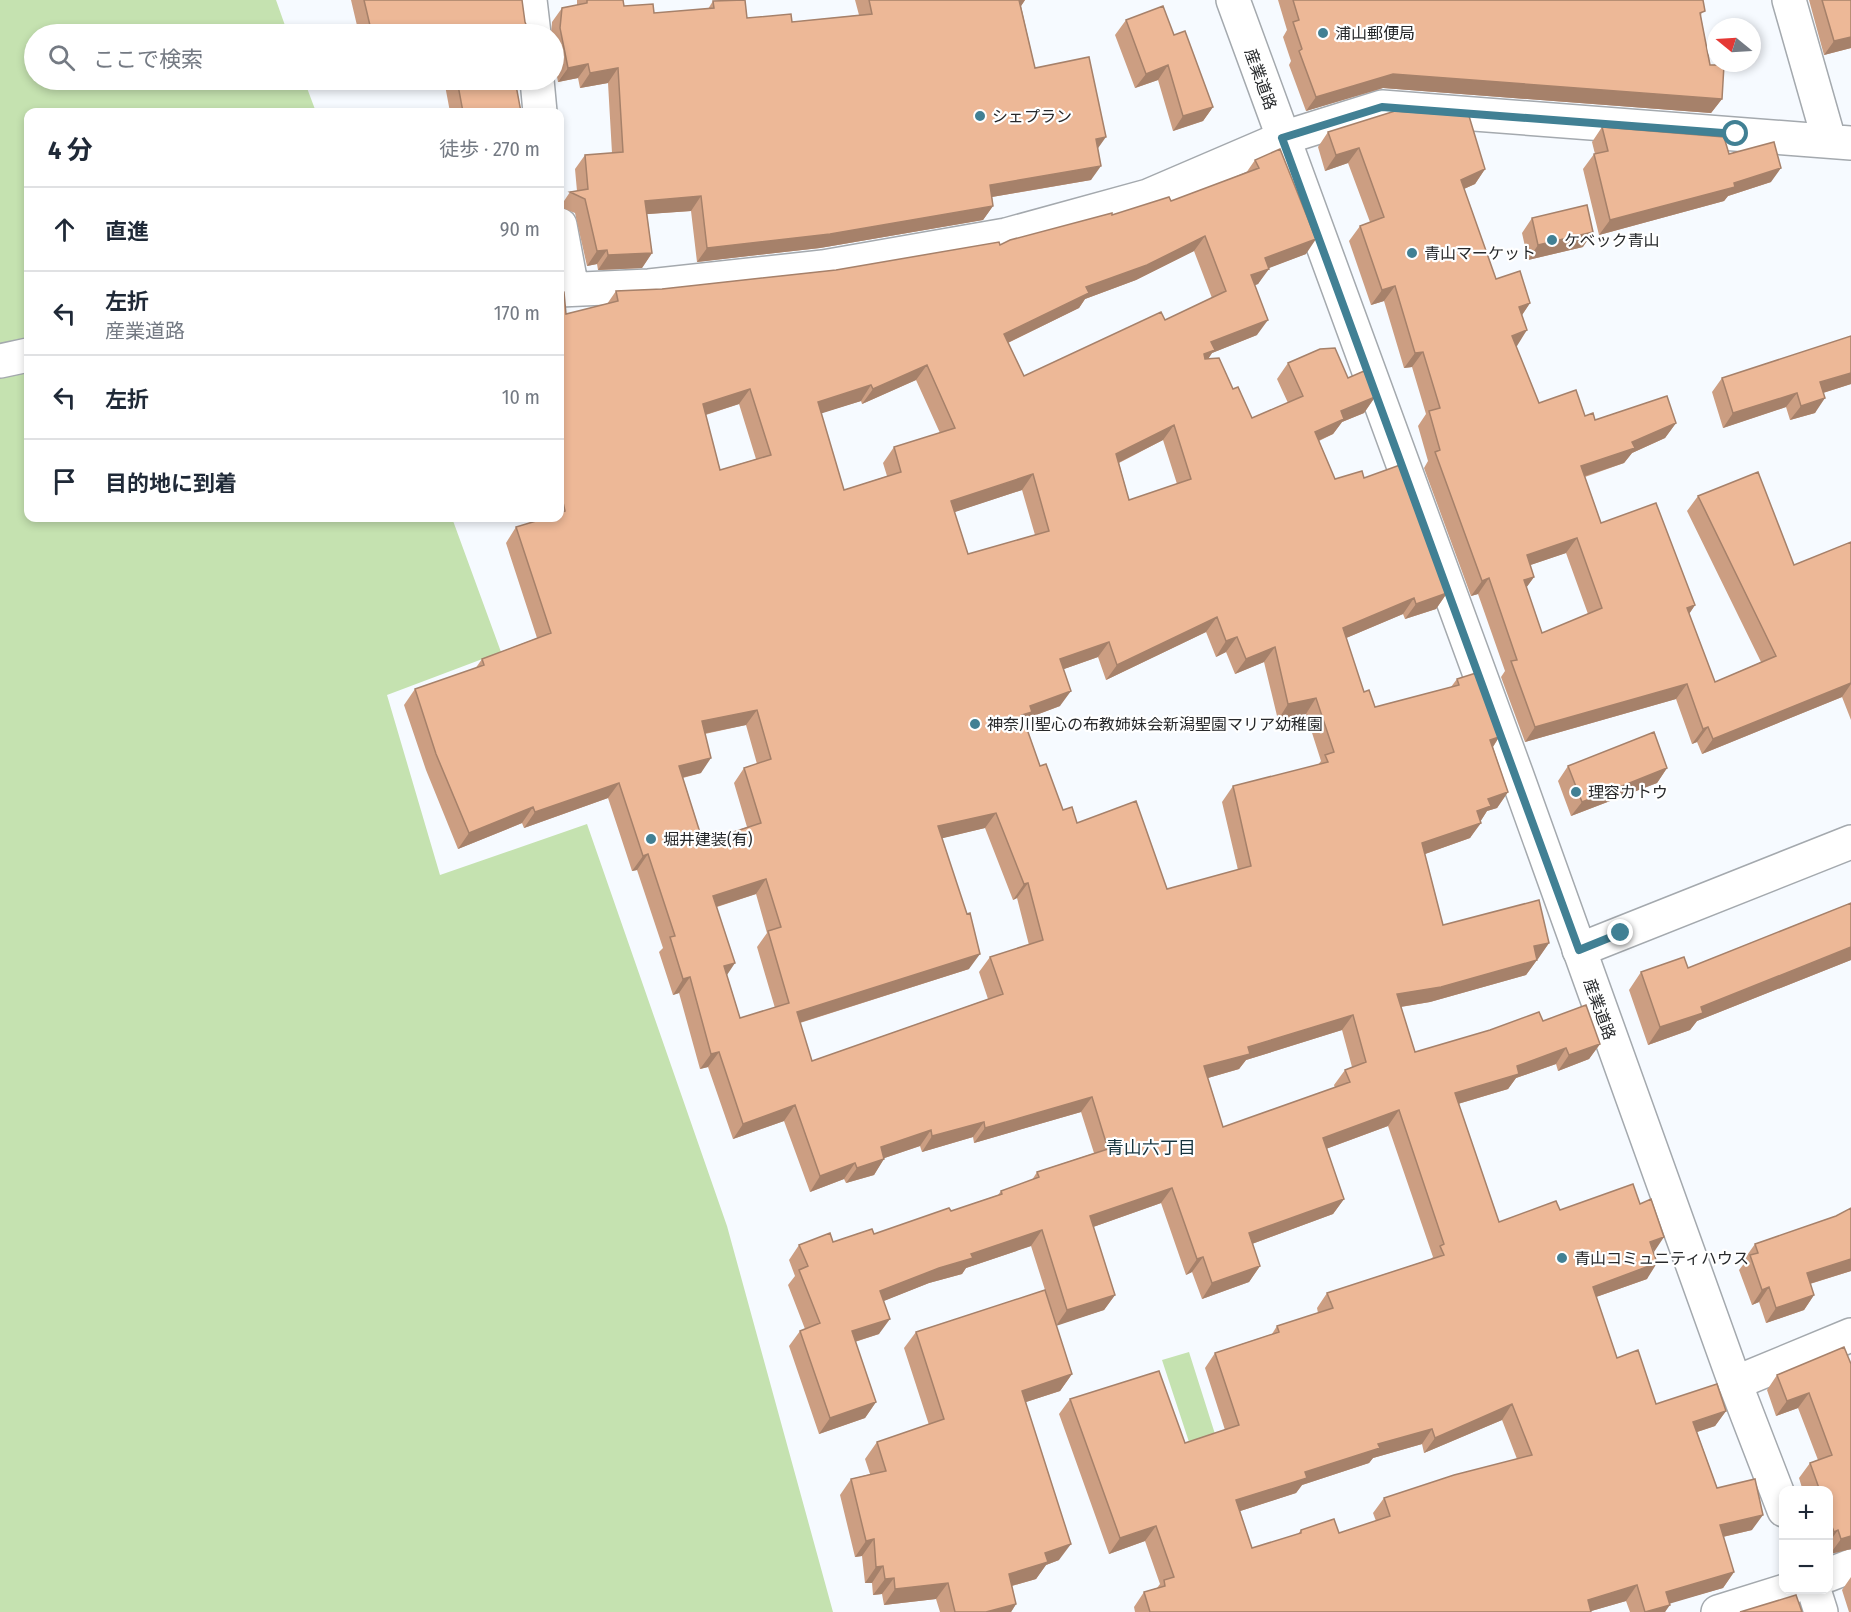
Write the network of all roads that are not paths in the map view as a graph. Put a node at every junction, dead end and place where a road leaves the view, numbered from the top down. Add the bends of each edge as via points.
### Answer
1 (530, 0) edge
2 (1233, 0) edge
3 (1789, 0) edge
4 (533, 24) edge
5 (538, 90) edge
6 (540, 108) edge
7 (1282, 138) junction
8 (1840, 141) edge
9 (564, 268) edge
10 (566, 289) edge
11 (24, 357) edge
12 (0, 361) edge
13 (1851, 842) edge
14 (1579, 950) junction
15 (1851, 1335) edge
16 (1735, 1383) junction
17 (1779, 1497) edge
18 (1851, 1566) edge
19 (1833, 1573) edge
20 (1779, 1593) edge
21 (1815, 1594) edge
22 (1718, 1612) edge
23 (1821, 1612) edge

1 - 4 street
2 - 7 street, 産業道路
3 - 8 street
5 - 6 street
7 - 8 street via 1382,107
7 - 10 street via 1148,196 1006,235 823,267 649,286
7 - 14 street, 産業道路
9 - 10 street
11 - 12 street
13 - 14 street
14 - 16 street, 産業道路
15 - 16 street
16 - 17 street, 産業道路
18 - 19 street
20 - 22 street
21 - 23 street

